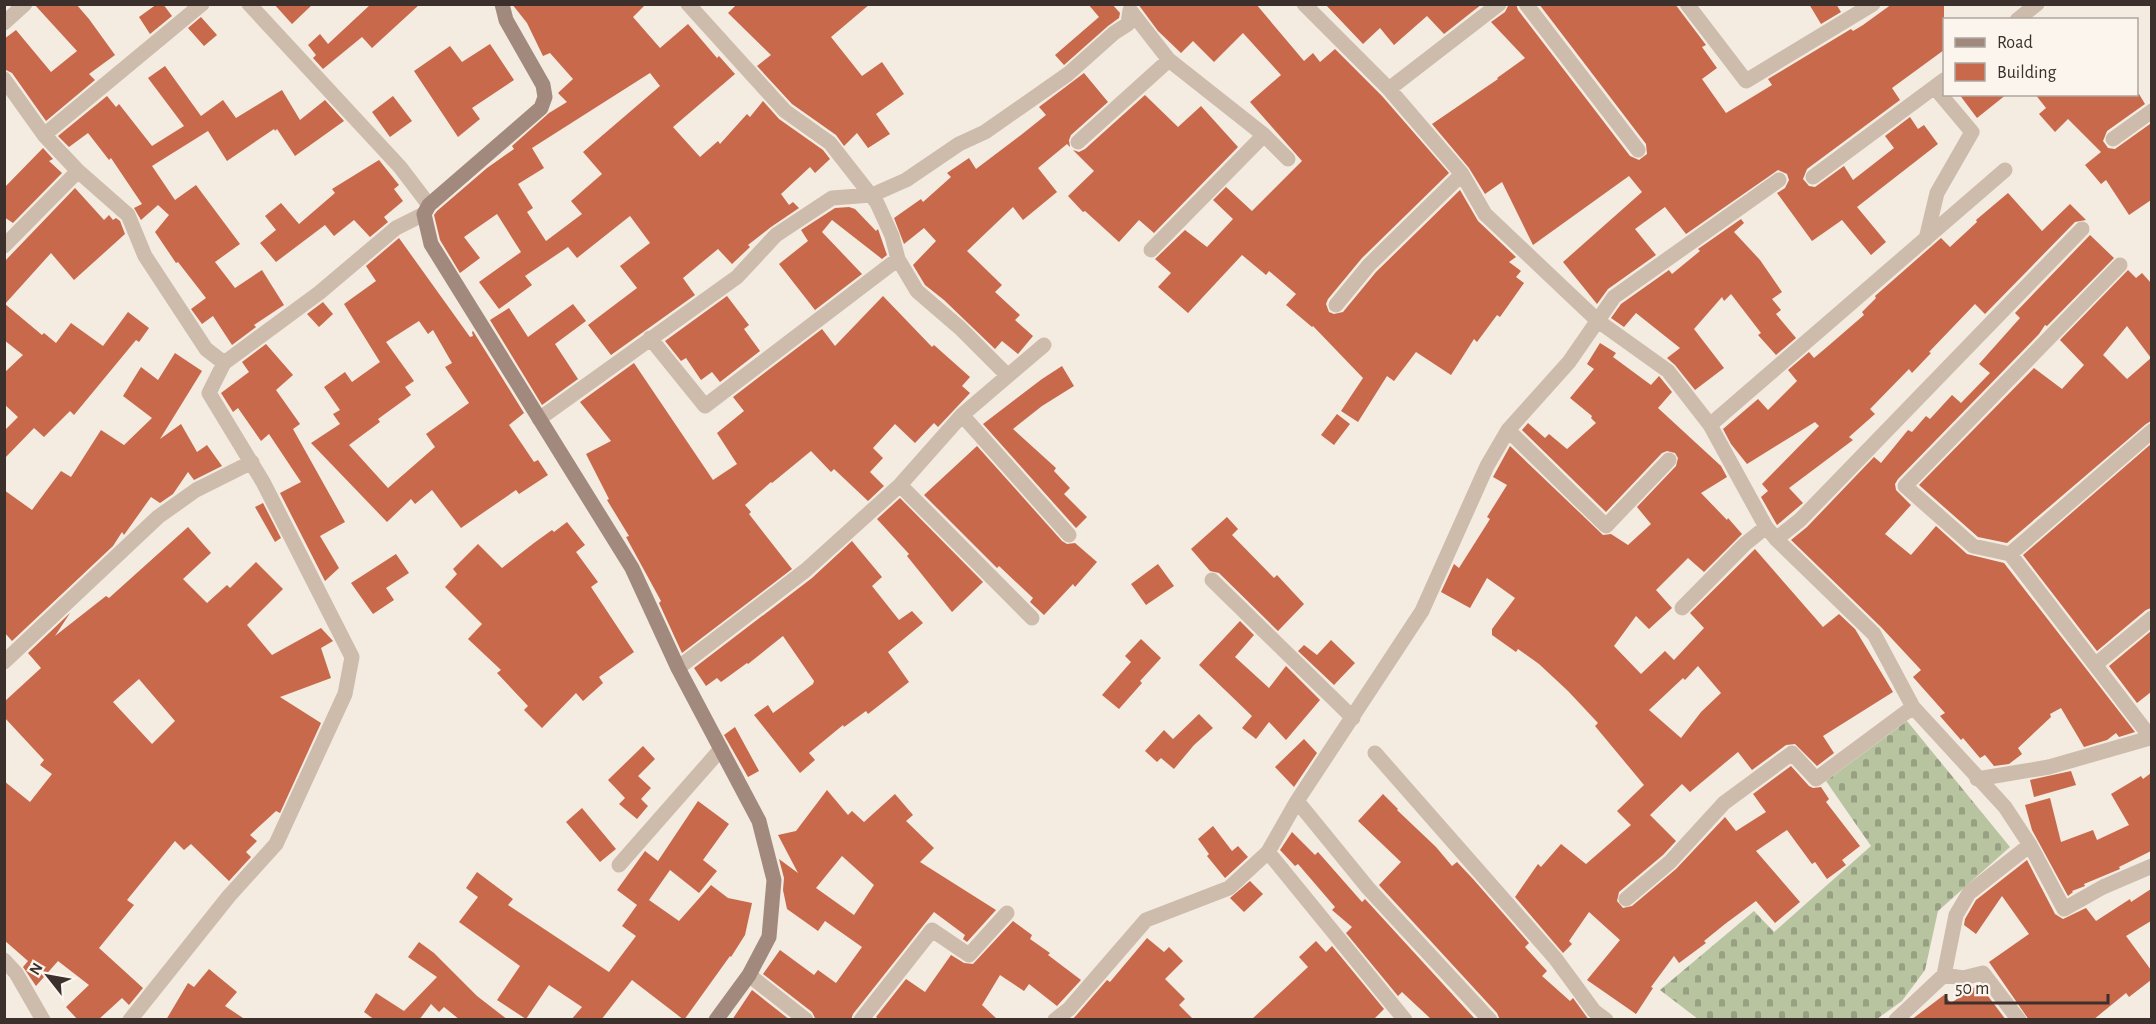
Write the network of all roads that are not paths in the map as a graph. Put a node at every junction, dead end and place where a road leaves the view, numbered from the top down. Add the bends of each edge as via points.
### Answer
1 (25, 4) edge
2 (202, 4) edge
3 (249, 4) edge
4 (502, 4) edge
5 (688, 4) edge
6 (1304, 4) edge
7 (1499, 4) edge
8 (1526, 4) edge
9 (1687, 4) edge
10 (1873, 4) edge
11 (2037, 4) edge
12 (1131, 6) edge
13 (2020, 18) edge
14 (4, 23) edge
15 (1168, 60) junction
16 (4, 80) edge
17 (1940, 84) edge
18 (1389, 89) junction
19 (1948, 96) edge
20 (2151, 111) edge
21 (44, 135) junction
22 (1264, 135) junction
23 (2113, 139) dead end
24 (1077, 142) dead end
25 (1638, 150) dead end
26 (1288, 159) dead end
27 (2005, 170) dead end
28 (78, 171) junction
29 (1462, 174) junction
30 (1813, 177) dead end
31 (1779, 180) dead end
32 (872, 195) junction
33 (426, 209) junction
34 (2082, 229) dead end
35 (1926, 239) junction
36 (4, 246) edge
37 (1150, 250) dead end
38 (898, 259) junction
39 (2120, 265) dead end
40 (1336, 305) dead end
41 (1598, 321) junction
42 (650, 338) junction
43 (1044, 345) dead end
44 (224, 363) junction
45 (1007, 375) junction
46 (962, 415) junction
47 (539, 419) junction
48 (1710, 425) junction
49 (1508, 430) junction
50 (2151, 431) edge
51 (1669, 460) dead end
52 (252, 462) junction
53 (900, 485) junction
54 (1771, 533) junction
55 (1069, 535) dead end
56 (2010, 554) junction
57 (1212, 580) dead end
58 (1682, 608) dead end
59 (1032, 618) dead end
60 (2151, 618) edge
61 (4, 662) edge
62 (2096, 664) junction
63 (678, 668) junction
64 (1913, 707) junction
65 (1353, 718) junction
66 (2151, 739) edge
67 (721, 749) junction
68 (1375, 753) dead end
69 (1977, 779) junction
70 (1297, 801) junction
71 (2030, 845) junction
72 (1268, 852) junction
73 (619, 865) dead end
74 (2151, 866) edge
75 (1626, 899) dead end
76 (1007, 914) dead end
77 (4, 960) edge
78 (749, 975) junction
79 (1944, 975) junction
80 (1906, 1016) edge
81 (1398, 1017) edge
82 (43, 1020) edge
83 (130, 1020) edge
84 (716, 1020) edge
85 (806, 1020) edge
86 (861, 1020) edge
87 (1055, 1020) edge
88 (1490, 1020) edge
89 (1606, 1020) edge
90 (2019, 1020) edge

1 - 14 street
2 - 21 street
3 - 33 street via 400,167
4 - 33 main road via 506,20 543,85 545,97 541,108
5 - 32 street via 785,111 830,143
6 - 18 street
7 - 18 street
8 - 25 street
9 - 10 street via 1746,81
11 - 13 street
12 - 15 street
12 - 32 street via 1128,24 1068,74 986,132 959,144 906,180
15 - 22 street
15 - 24 street
16 - 21 street
17 - 30 street
18 - 29 street
19 - 35 street via 1972,132 1937,193
20 - 23 street
21 - 28 street
22 - 26 street
22 - 37 street
27 - 35 street
28 - 36 street
28 - 44 street via 128,215 146,256 206,349
29 - 40 street via 1369,265
29 - 41 street via 1485,214
31 - 41 street via 1614,297
32 - 38 street via 892,236
32 - 42 street via 832,198 776,234 737,277
33 - 44 street via 396,228 319,293
33 - 47 main road via 431,244
34 - 54 street via 1800,520
35 - 48 street
38 - 42 street via 705,406
38 - 45 street via 917,291
39 - 56 street via 1905,486 1973,546
41 - 48 street via 1668,371
41 - 49 street via 1569,362
42 - 47 street
43 - 45 street
44 - 52 street via 209,393
45 - 46 street
46 - 53 street
46 - 55 street
47 - 63 main road via 632,568
48 - 54 street
49 - 51 street via 1606,526
49 - 65 street via 1487,466 1422,611
50 - 56 street
52 - 61 street via 196,490 158,517
52 - 83 street via 352,657 345,694 276,844
53 - 59 street
53 - 63 street via 806,570
54 - 58 street via 1745,544
54 - 64 street via 1874,634
56 - 62 street
57 - 65 street
60 - 62 street
62 - 66 street
63 - 67 main road
64 - 69 street
64 - 75 street via 1816,779 1792,753 1724,803 1670,862
65 - 70 street
66 - 69 street via 2049,767
67 - 73 street
67 - 78 main road via 759,821 774,880 769,937
68 - 89 street via 1554,958 1594,1011
69 - 71 street via 2005,807
70 - 72 street
70 - 88 street via 1368,888
71 - 74 street via 2064,909
71 - 79 street via 1969,893 1956,915
72 - 81 street
72 - 87 street via 1229,888 1146,920
76 - 86 street via 969,955 932,930
77 - 82 street
78 - 84 main road
78 - 85 street
79 - 80 street
79 - 90 street via 1963,978 1983,973

